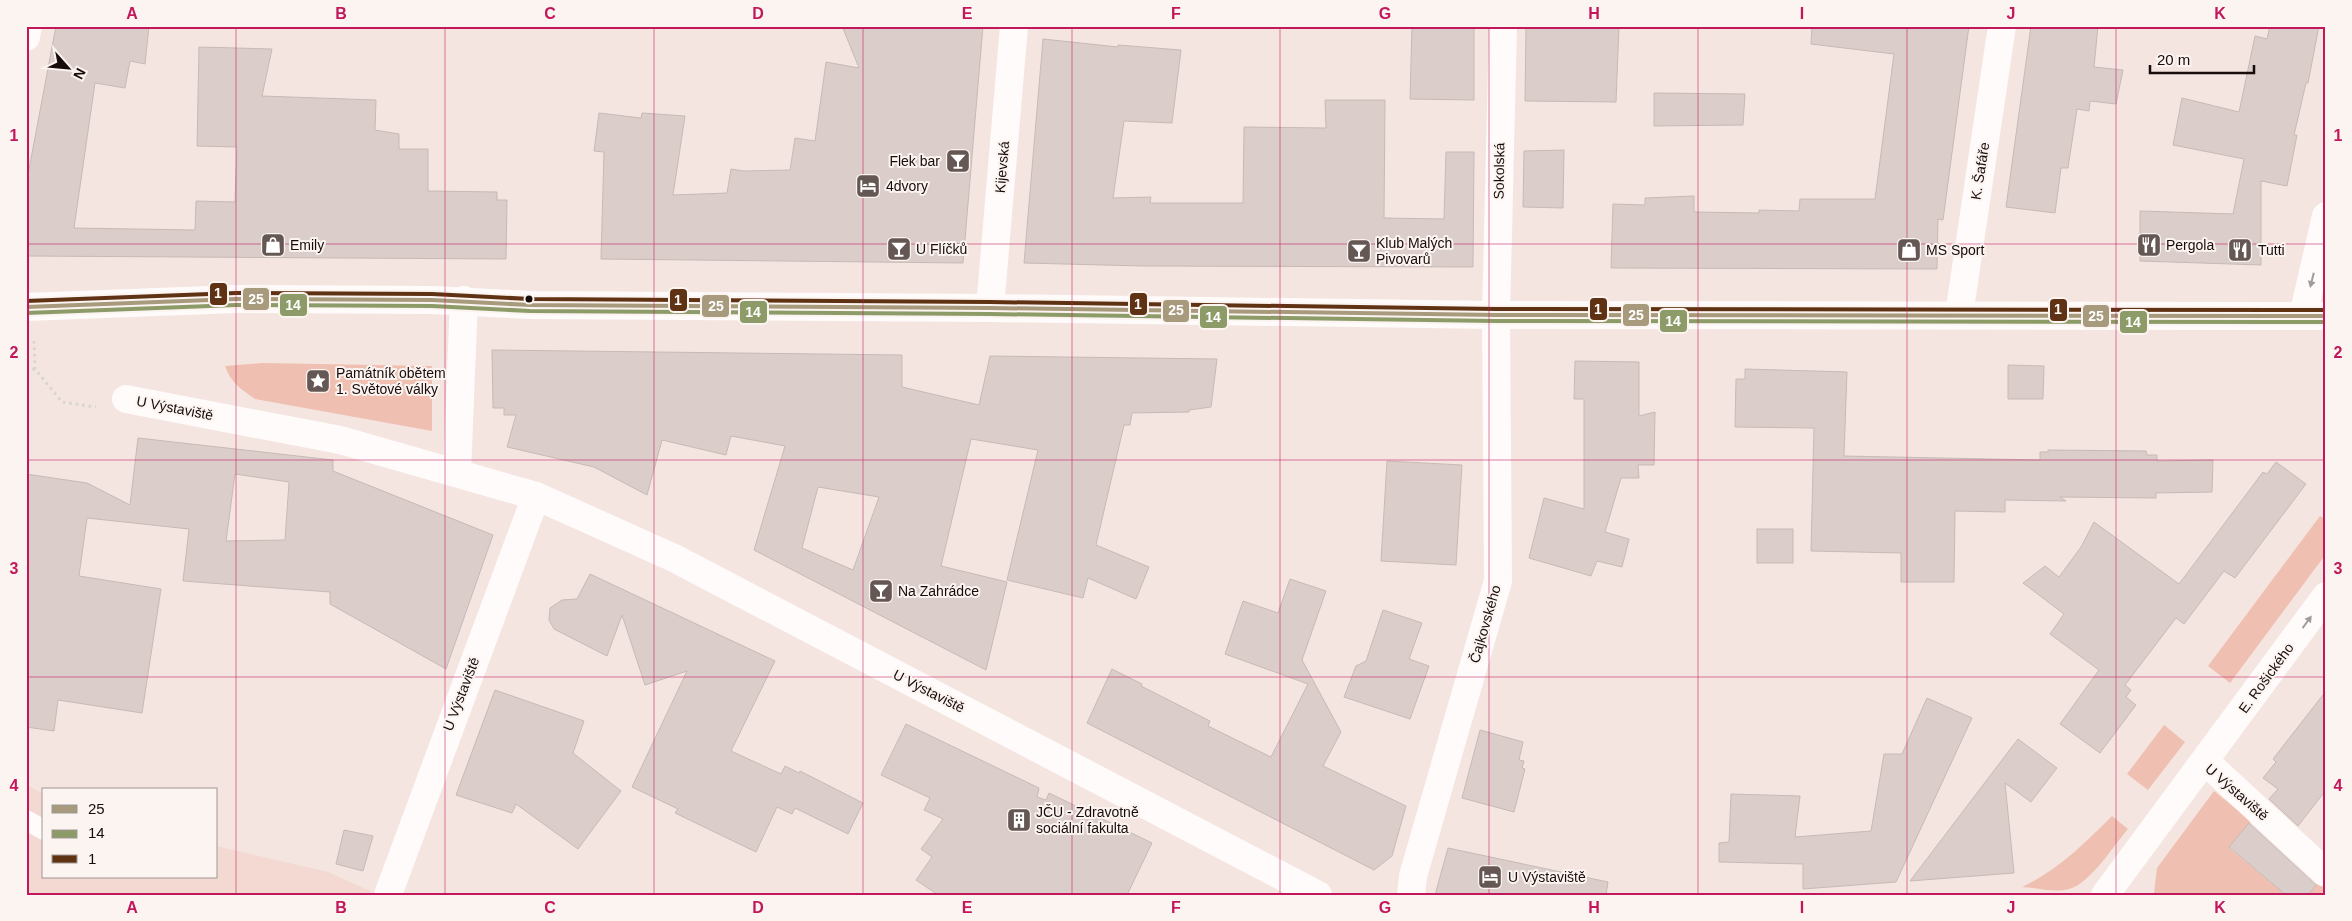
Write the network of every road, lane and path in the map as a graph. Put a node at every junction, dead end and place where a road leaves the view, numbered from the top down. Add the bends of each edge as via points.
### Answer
1 (28, 26) edge
2 (1014, 26) edge
3 (1502, 26) edge
4 (2002, 26) edge
5 (26, 37) edge
6 (2326, 216) edge
7 (464, 300) junction
8 (26, 307) edge
9 (990, 308) junction
10 (1496, 315) junction
11 (1959, 315) junction
12 (2314, 316) edge
13 (34, 341) dead end
14 (36, 369) junction
15 (26, 370) edge
16 (126, 399) dead end
17 (62, 402) dead end
18 (457, 472) junction
19 (536, 496) junction
20 (2326, 596) edge
21 (2205, 761) junction
22 (26, 820) edge
23 (42, 829) edge
24 (2326, 873) edge
25 (388, 894) edge
26 (1318, 895) edge
27 (1411, 895) edge
28 (2105, 895) edge

1 - 5 street
2 - 9 street, Kijevská
3 - 10 street, Sokolská
4 - 11 street, K. Šafáře
6 -> 12 street
7 - 8 street via 236,300
7 - 9 street via 530,305
7 - 18 street
9 - 10 street
10 - 11 street
10 - 27 street, Čajkovského via 1498,581 1413,876
11 - 12 street
13 - 14 path
14 - 15 path
14 - 17 path
16 - 18 street, U Výstaviště via 340,440
18 - 19 street, U Výstaviště
19 - 25 street, U Výstaviště
19 - 26 street, U Výstaviště via 674,558
21 -> 20 street, E. Rošického
21 - 24 street, U Výstaviště
21 - 28 street, U Výstaviště
22 - 23 lane

